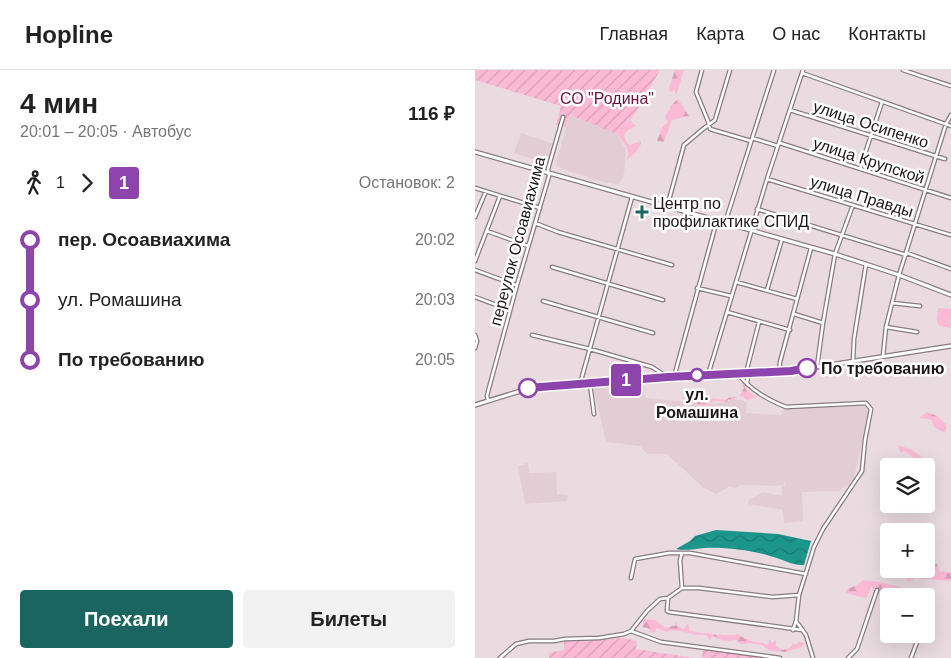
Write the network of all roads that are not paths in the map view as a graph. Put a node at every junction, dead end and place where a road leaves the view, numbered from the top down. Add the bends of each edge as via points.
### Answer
1 (701, 70) edge
2 (730, 70) edge
3 (774, 70) edge
4 (903, 70) edge
5 (803, 72) edge
6 (934, 75) dead end
7 (932, 80) junction
8 (951, 86) edge
9 (882, 102) junction
10 (790, 110) junction
11 (951, 115) edge
12 (563, 117) dead end
13 (946, 124) junction
14 (709, 125) junction
15 (951, 126) edge
16 (871, 136) junction
17 (752, 139) junction
18 (779, 145) junction
19 (475, 152) edge
20 (936, 157) junction
21 (945, 159) dead end
22 (860, 169) junction
23 (549, 172) junction
24 (767, 179) junction
25 (475, 188) edge
26 (925, 190) junction
27 (486, 191) junction
28 (500, 196) junction
29 (632, 197) junction
30 (951, 198) edge
31 (853, 205) junction
32 (667, 206) junction
33 (539, 208) junction
34 (757, 209) junction
35 (475, 217) edge
36 (717, 220) junction
37 (535, 223) junction
38 (725, 223) junction
39 (916, 224) junction
40 (751, 230) junction
41 (487, 231) junction
42 (842, 234) junction
43 (951, 235) edge
44 (782, 239) junction
45 (528, 246) junction
46 (811, 248) junction
47 (618, 249) junction
48 (835, 254) junction
49 (907, 254) junction
50 (475, 261) edge
51 (672, 264) dead end
52 (866, 264) junction
53 (552, 267) dead end
54 (951, 269) edge
55 (475, 270) edge
56 (899, 275) junction
57 (735, 282) junction
58 (608, 284) junction
59 (517, 285) junction
60 (697, 288) junction
61 (767, 290) junction
62 (951, 294) edge
63 (731, 296) junction
64 (475, 298) edge
65 (797, 299) junction
66 (663, 300) dead end
67 (543, 301) dead end
68 (892, 303) junction
69 (920, 306) dead end
70 (510, 310) junction
71 (727, 312) junction
72 (794, 314) junction
73 (599, 317) junction
74 (759, 322) junction
75 (823, 323) junction
76 (886, 327) junction
77 (790, 330) junction
78 (917, 332) dead end
79 (653, 333) dead end
80 (475, 335) edge
81 (532, 335) dead end
82 (951, 346) edge
83 (475, 348) edge
84 (589, 349) junction
85 (883, 356) junction
86 (853, 361) junction
87 (817, 367) junction
88 (779, 372) junction
89 (747, 373) junction
90 (738, 374) junction
91 (708, 375) junction
92 (668, 377) junction
93 (674, 377) junction
94 (590, 383) junction
95 (580, 384) junction
96 (747, 384) junction
97 (488, 400) junction
98 (475, 405) edge
99 (594, 414) dead end
100 (682, 554) junction
101 (806, 574) junction
102 (631, 578) dead end
103 (682, 588) junction
104 (877, 590) dead end
105 (799, 595) junction
106 (668, 598) junction
107 (796, 620) junction
108 (793, 630) junction
109 (802, 630) junction
110 (631, 631) junction
111 (917, 643) edge
112 (500, 658) edge
113 (781, 658) edge
114 (813, 658) edge
115 (848, 658) edge
116 (911, 658) edge

1 - 14 street via 695,92
2 - 14 street via 715,120
3 - 17 street
4 - 7 street
5 - 9 street
5 - 10 street
6 - 7 street
7 - 8 street
9 - 13 street
9 - 16 street
10 - 16 street, улица Осипенко
10 - 18 street
11 - 13 street
12 - 23 street, переулок Осоавиахима
13 - 15 street
13 - 20 street
14 - 17 street, улица Крупской via 713,131
14 - 32 street via 684,145
16 - 20 street, улица Осипенко
16 - 22 street
17 - 18 street, улица Крупской
17 - 38 street
18 - 22 street, улица Крупской
18 - 24 street
19 - 23 street
20 - 21 street, улица Осипенко
20 - 26 street
22 - 26 street, улица Крупской
23 - 29 street
23 - 33 street, переулок Осоавиахима
24 - 31 street, улица Правды
24 - 34 street
25 - 27 street
26 - 30 street, улица Крупской
26 - 39 street
27 - 28 street
27 - 35 street
28 - 33 street
28 - 41 street
29 - 32 street
29 - 47 street
31 - 39 street, улица Правды
31 - 42 street
32 - 36 street
33 - 37 street, переулок Осоавиахима
34 - 40 street
34 - 42 street
36 - 38 street
36 - 60 street
37 - 45 street, переулок Осоавиахима
37 - 47 street
38 - 40 street
39 - 43 street, улица Правды
39 - 49 street
40 - 44 street
40 - 57 street
41 - 45 street
41 - 50 street
42 - 48 street
42 - 49 street
44 - 46 street
44 - 61 street
45 - 59 street, переулок Осоавиахима
46 - 48 street
46 - 65 street
47 - 51 street
47 - 58 street
48 - 52 street
48 - 75 street
49 - 54 street
49 - 56 street
52 - 56 street
52 - 86 street via 853,340
53 - 58 street
55 - 59 street
56 - 62 street
56 - 68 street
57 - 61 street
57 - 63 street
58 - 66 street
58 - 73 street
59 - 70 street, переулок Осоавиахима
60 - 63 street
60 - 93 street
61 - 65 street
63 - 71 street
64 - 70 street
65 - 72 street
67 - 73 street
68 - 69 street
68 - 76 street
70 - 97 street, переулок Осоавиахима
71 - 74 street
71 - 91 street
72 - 75 street
72 - 77 street
73 - 79 street
73 - 84 street
74 - 77 street
74 - 89 street
75 - 87 street
76 - 78 street
76 - 85 street
77 - 88 street
80 - 83 street
81 - 84 street
82 - 85 street
84 - 92 street via 652,367
84 - 95 street
85 - 86 street
86 - 87 street
87 - 88 street
88 - 89 street
89 - 90 street
89 - 96 street
90 - 91 street
90 - 96 street
91 - 93 street
92 - 93 street
92 - 94 street
94 - 95 street
94 - 99 street
95 - 97 street via 527,388
96 - 101 street via 786,407 866,403 871,409 862,471 823,528
97 - 98 street
100 - 101 street via 704,555
100 - 102 street via 635,559
100 - 103 street
101 - 105 street
103 - 105 street via 773,597
103 - 106 street
104 - 115 street via 857,649
105 - 107 street
106 - 108 street via 669,612
106 - 110 street via 653,604
107 - 108 street
107 - 109 street
108 - 109 street
109 - 114 street
110 - 112 street via 599,638 529,641 516,644
110 - 113 street via 661,642
111 - 116 street

